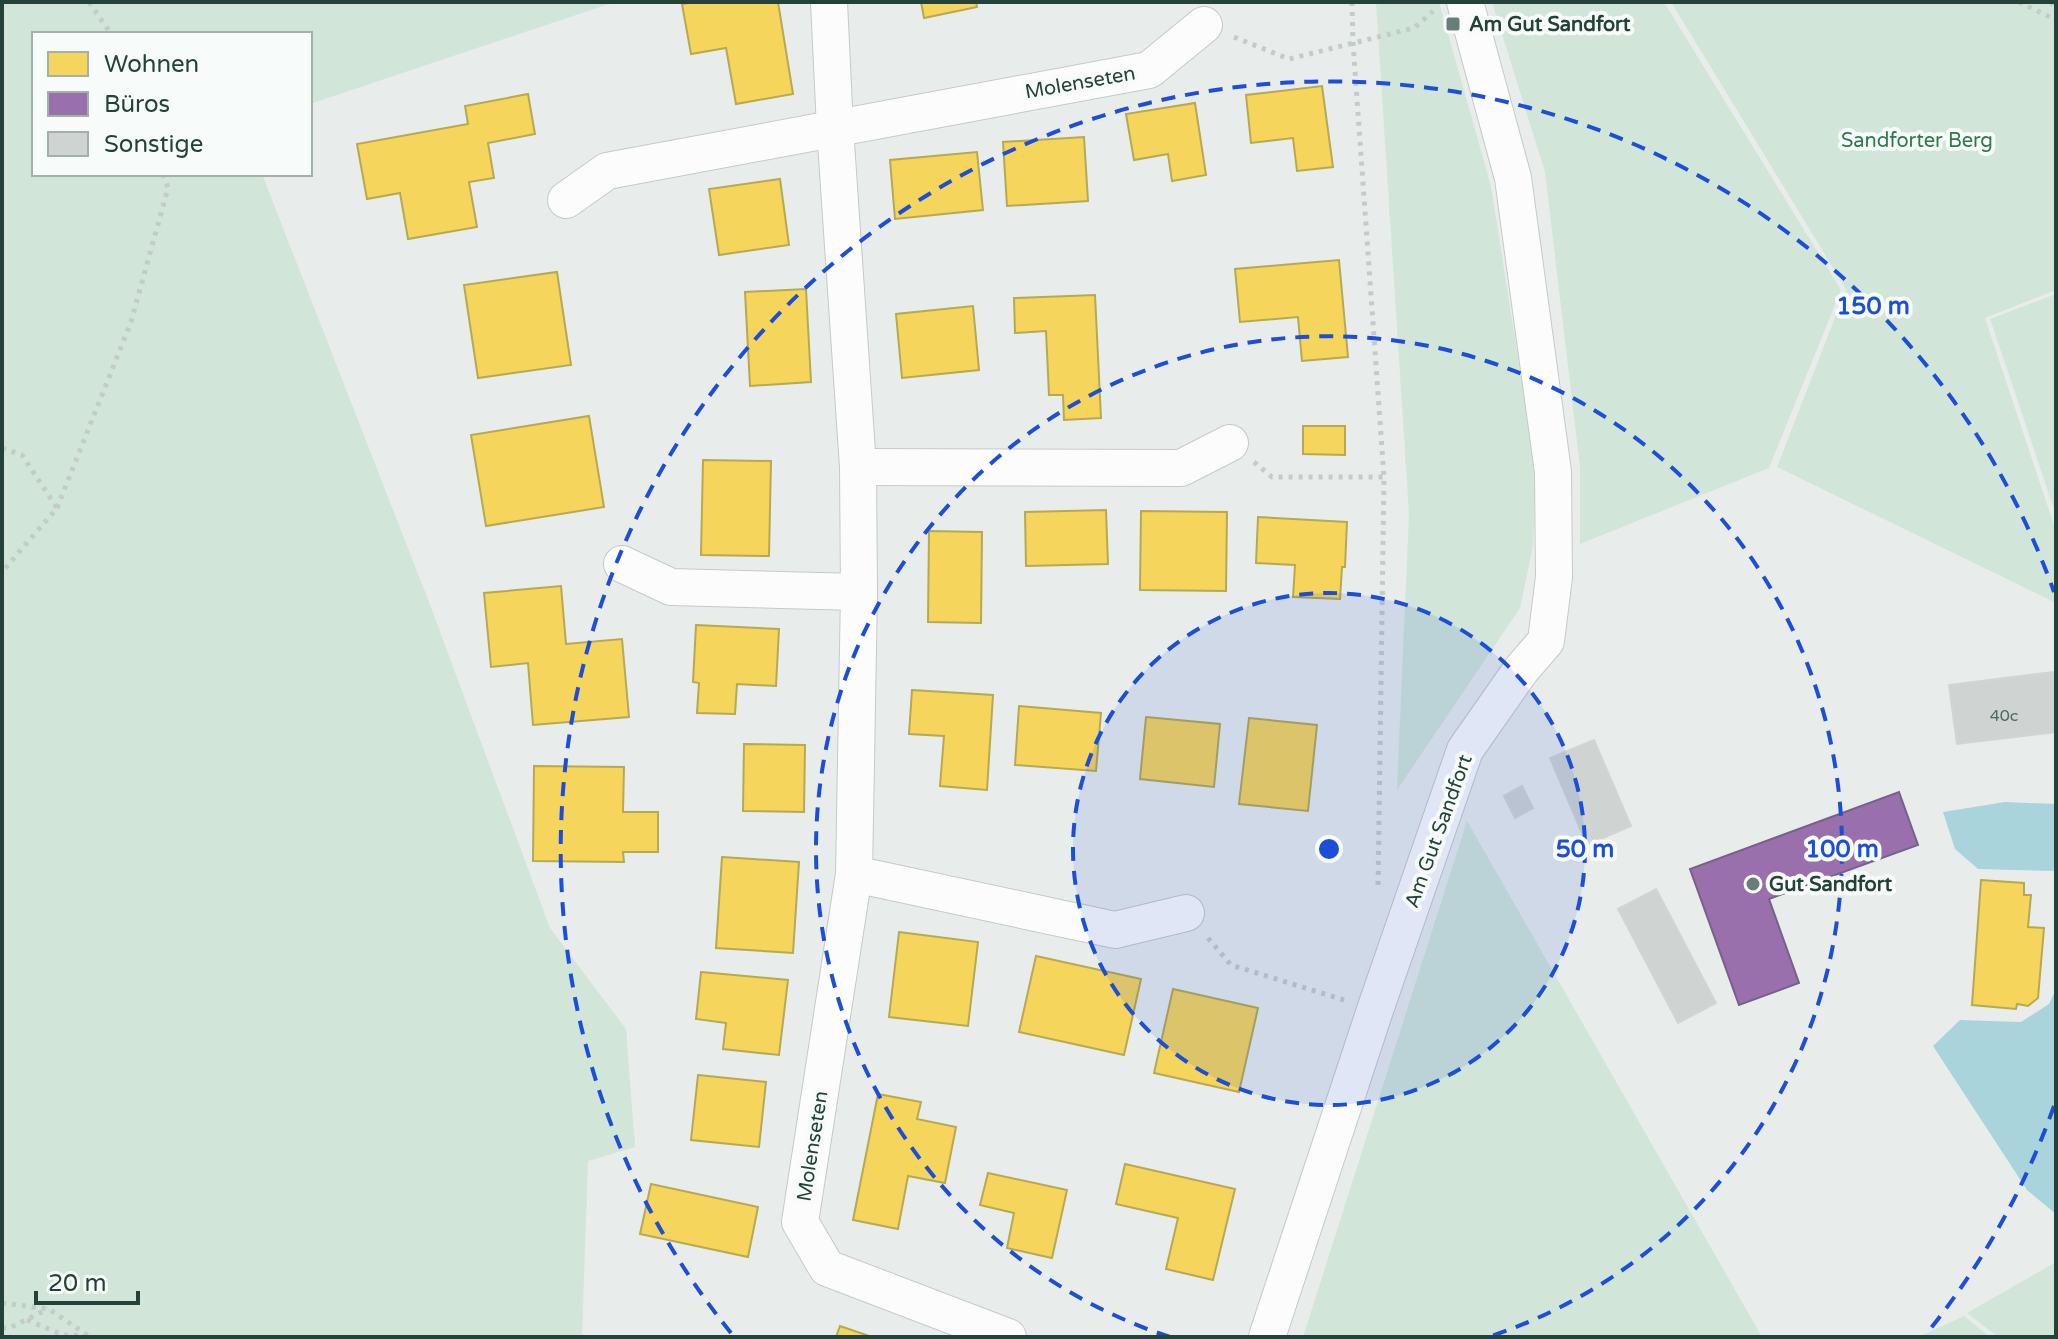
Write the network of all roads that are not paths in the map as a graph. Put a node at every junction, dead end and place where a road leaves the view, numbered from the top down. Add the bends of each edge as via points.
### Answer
1 (829, 2) edge
2 (1465, 2) edge
3 (1204, 25) road end
4 (835, 128) junction
5 (566, 200) dead end
6 (1230, 443) road end
7 (858, 467) junction
8 (622, 564) dead end
9 (859, 592) junction
10 (854, 874) junction
11 (1186, 913) road end
12 (1008, 1337) edge
13 (1267, 1337) edge

1 - 4 street, Molenseten
2 - 13 street, Am Gut Sandfort via 1513,178 1553,472 1554,577 1546,641 1465,750
3 - 4 street, Molenseten via 1149,70
4 - 5 street, Molenseten via 607,171
4 - 7 street, Molenseten
6 - 7 street via 1181,468
7 - 9 street, Molenseten
8 - 9 street via 671,587
9 - 10 street, Molenseten
10 - 11 street via 1115,930
10 - 12 street, Molenseten via 800,1222 827,1268

